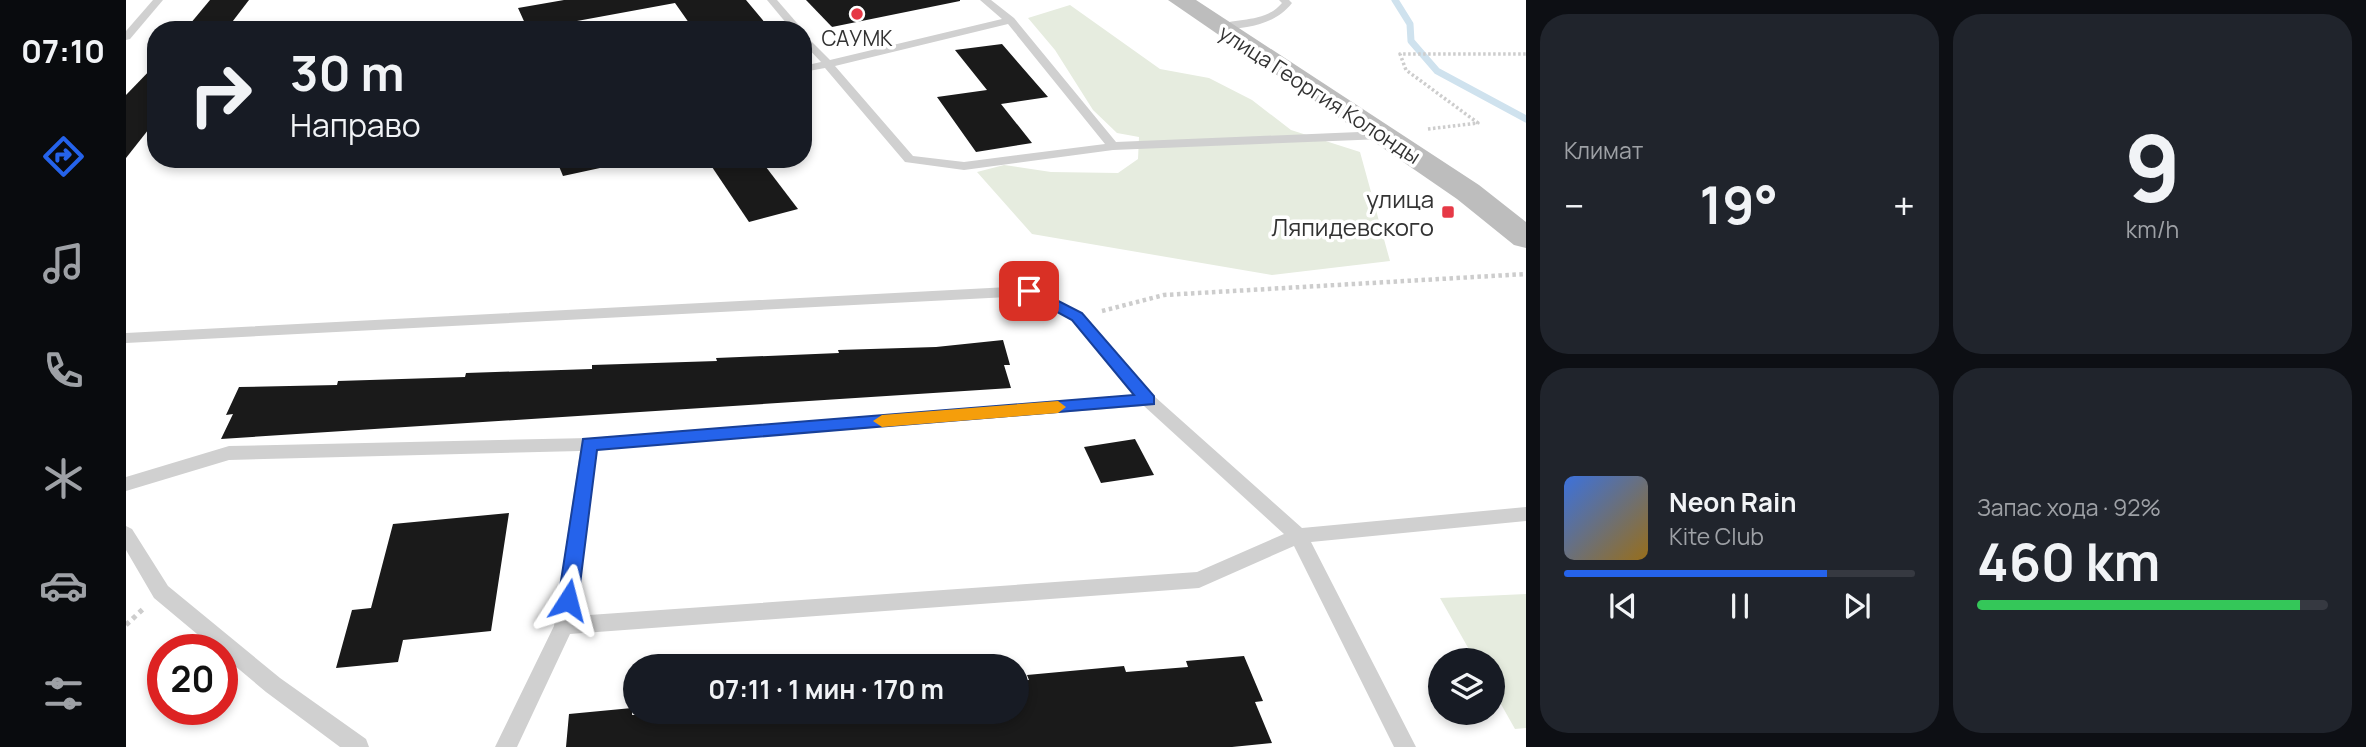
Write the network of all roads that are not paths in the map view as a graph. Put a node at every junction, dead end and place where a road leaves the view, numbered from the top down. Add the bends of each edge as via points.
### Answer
1 (159, 0) edge
2 (772, 0) edge
3 (985, 0) edge
4 (1180, 0) edge
5 (1284, 0) edge
6 (1010, 20) junction
7 (790, 21) edge
8 (1220, 28) junction
9 (126, 37) edge
10 (812, 46) edge
11 (828, 64) junction
12 (812, 67) edge
13 (1383, 135) junction
14 (1113, 146) junction
15 (1526, 238) edge
16 (126, 338) edge
17 (1148, 400) junction
18 (589, 444) junction
19 (126, 484) edge
20 (1526, 514) edge
21 (126, 534) edge
22 (1298, 536) junction
23 (564, 626) junction
24 (358, 747) edge
25 (506, 747) edge
26 (1405, 747) edge

1 - 9 lane
2 - 7 lane
3 - 6 lane
4 - 8 main road, улица Георгия Колонды
5 - 8 lane via 1287,3 1280,13
6 - 11 lane
6 - 14 lane
8 - 13 main road, улица Георгия Колонды
10 - 11 lane
11 - 12 lane
11 - 14 lane via 909,159 964,166
13 - 14 lane
13 - 15 main road, улица Георгия Колонды
16 - 17 lane via 1029,291 1077,317
17 - 18 lane
17 - 22 lane
18 - 19 lane via 229,453
18 - 23 lane
20 - 22 lane
21 - 24 lane via 161,592 273,685
22 - 23 lane via 1199,580
22 - 26 lane
23 - 25 lane

